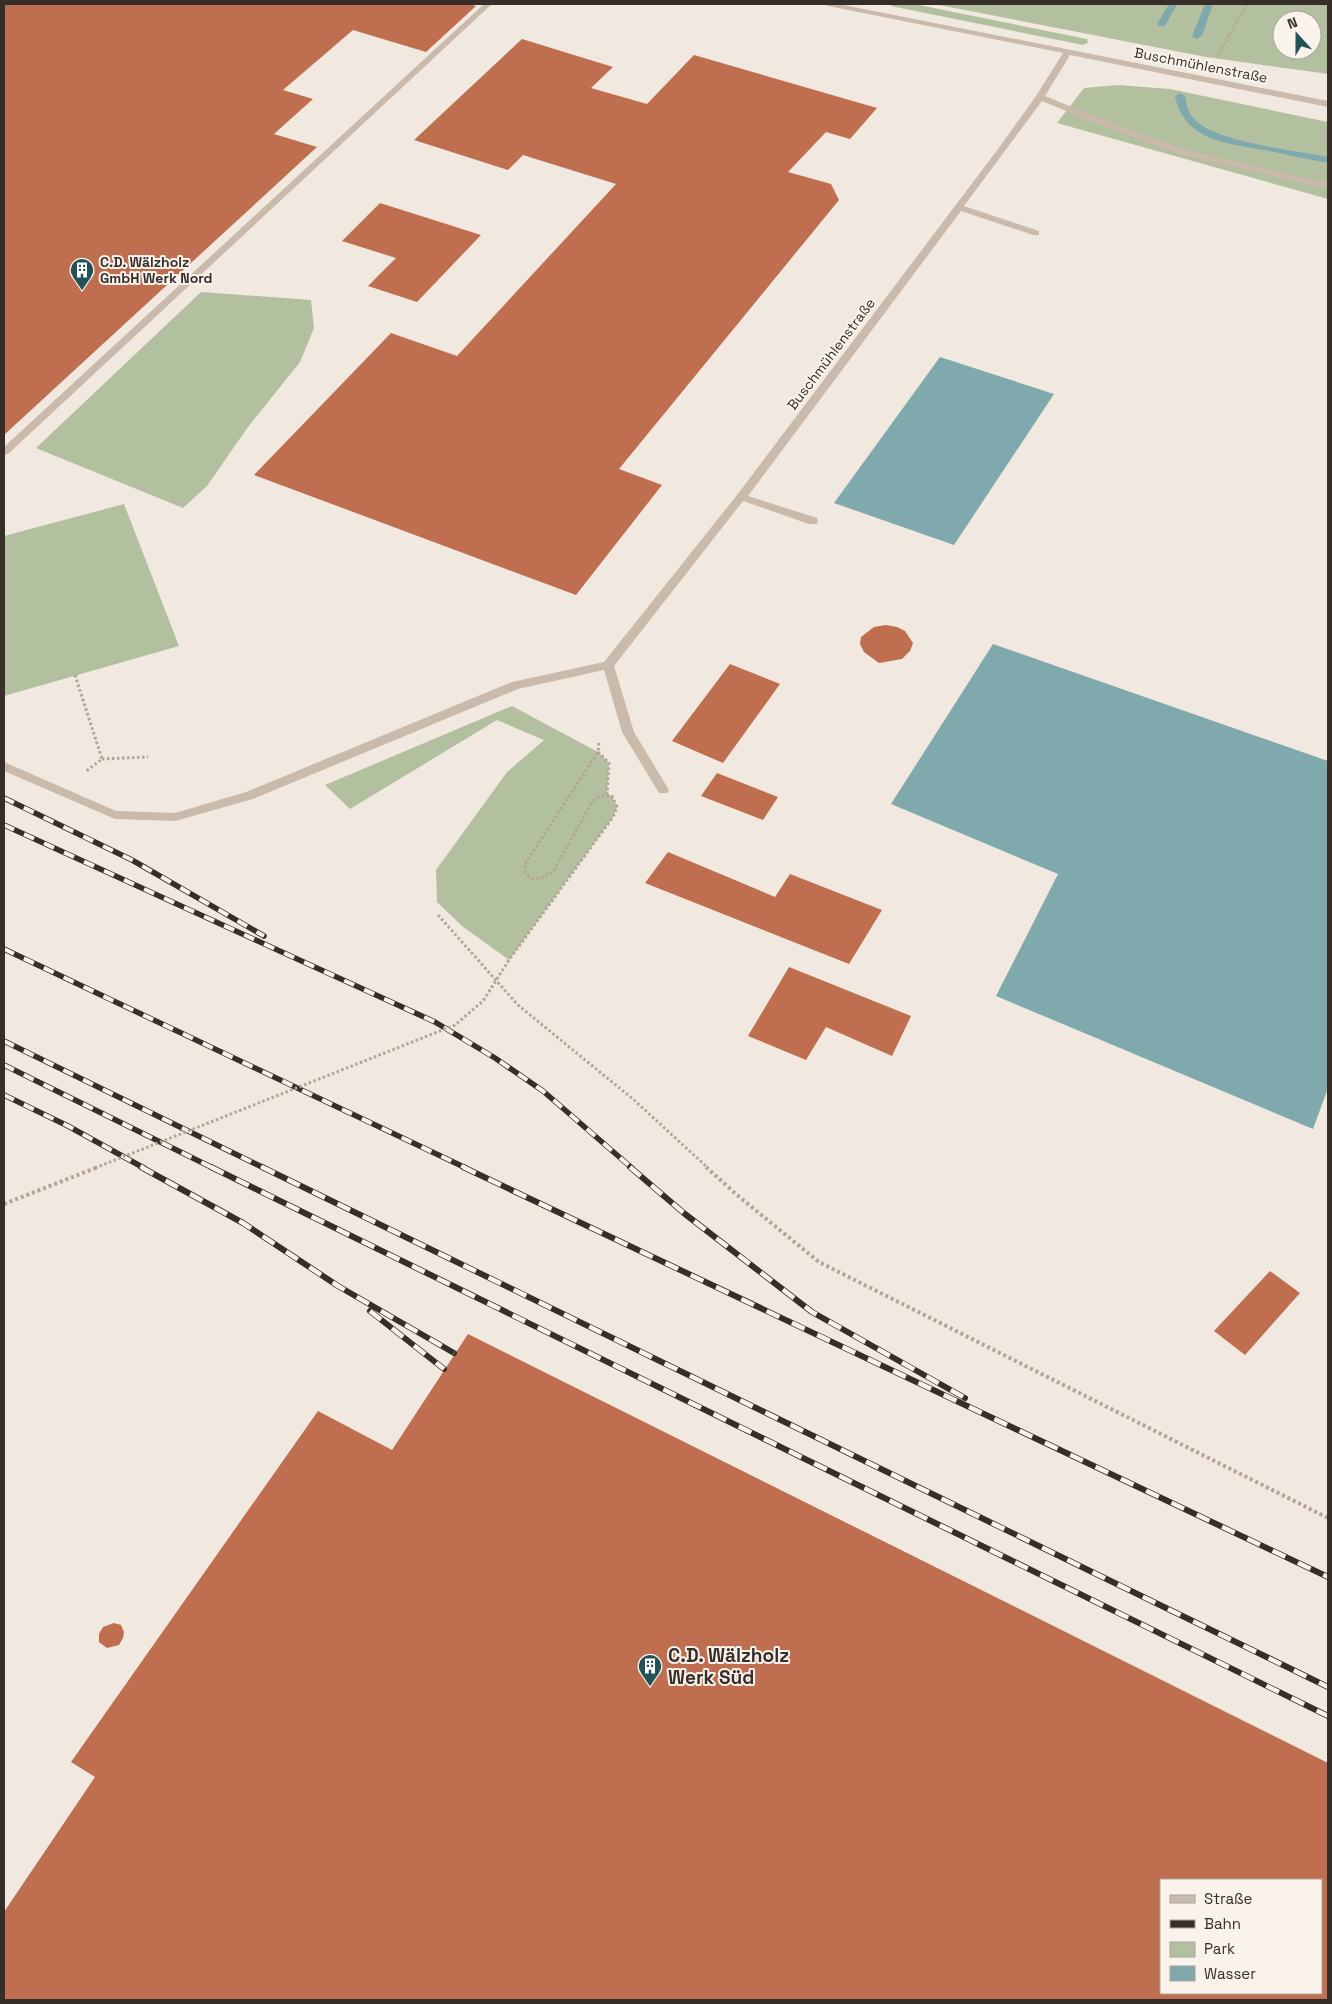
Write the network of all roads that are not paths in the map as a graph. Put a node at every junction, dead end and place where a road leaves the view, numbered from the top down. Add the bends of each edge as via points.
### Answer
1 (488, 4) edge
2 (828, 4) edge
3 (1068, 52) junction
4 (1040, 97) junction
5 (1328, 104) edge
6 (1328, 186) edge
7 (959, 207) junction
8 (1036, 232) dead end
9 (4, 452) edge
10 (741, 497) junction
11 (814, 522) dead end
12 (608, 665) junction
13 (4, 766) edge
14 (663, 790) dead end

1 - 9 street
2 - 3 street, Buschmühlenstraße
3 - 4 street, Buschmühlenstraße
3 - 5 street, Buschmühlenstraße
4 - 6 street via 1183,152
4 - 7 street, Buschmühlenstraße
7 - 8 street
7 - 10 street, Buschmühlenstraße
10 - 11 street
10 - 12 street, Buschmühlenstraße
12 - 13 street via 516,685 249,796 175,818 115,814
12 - 14 street via 628,732

